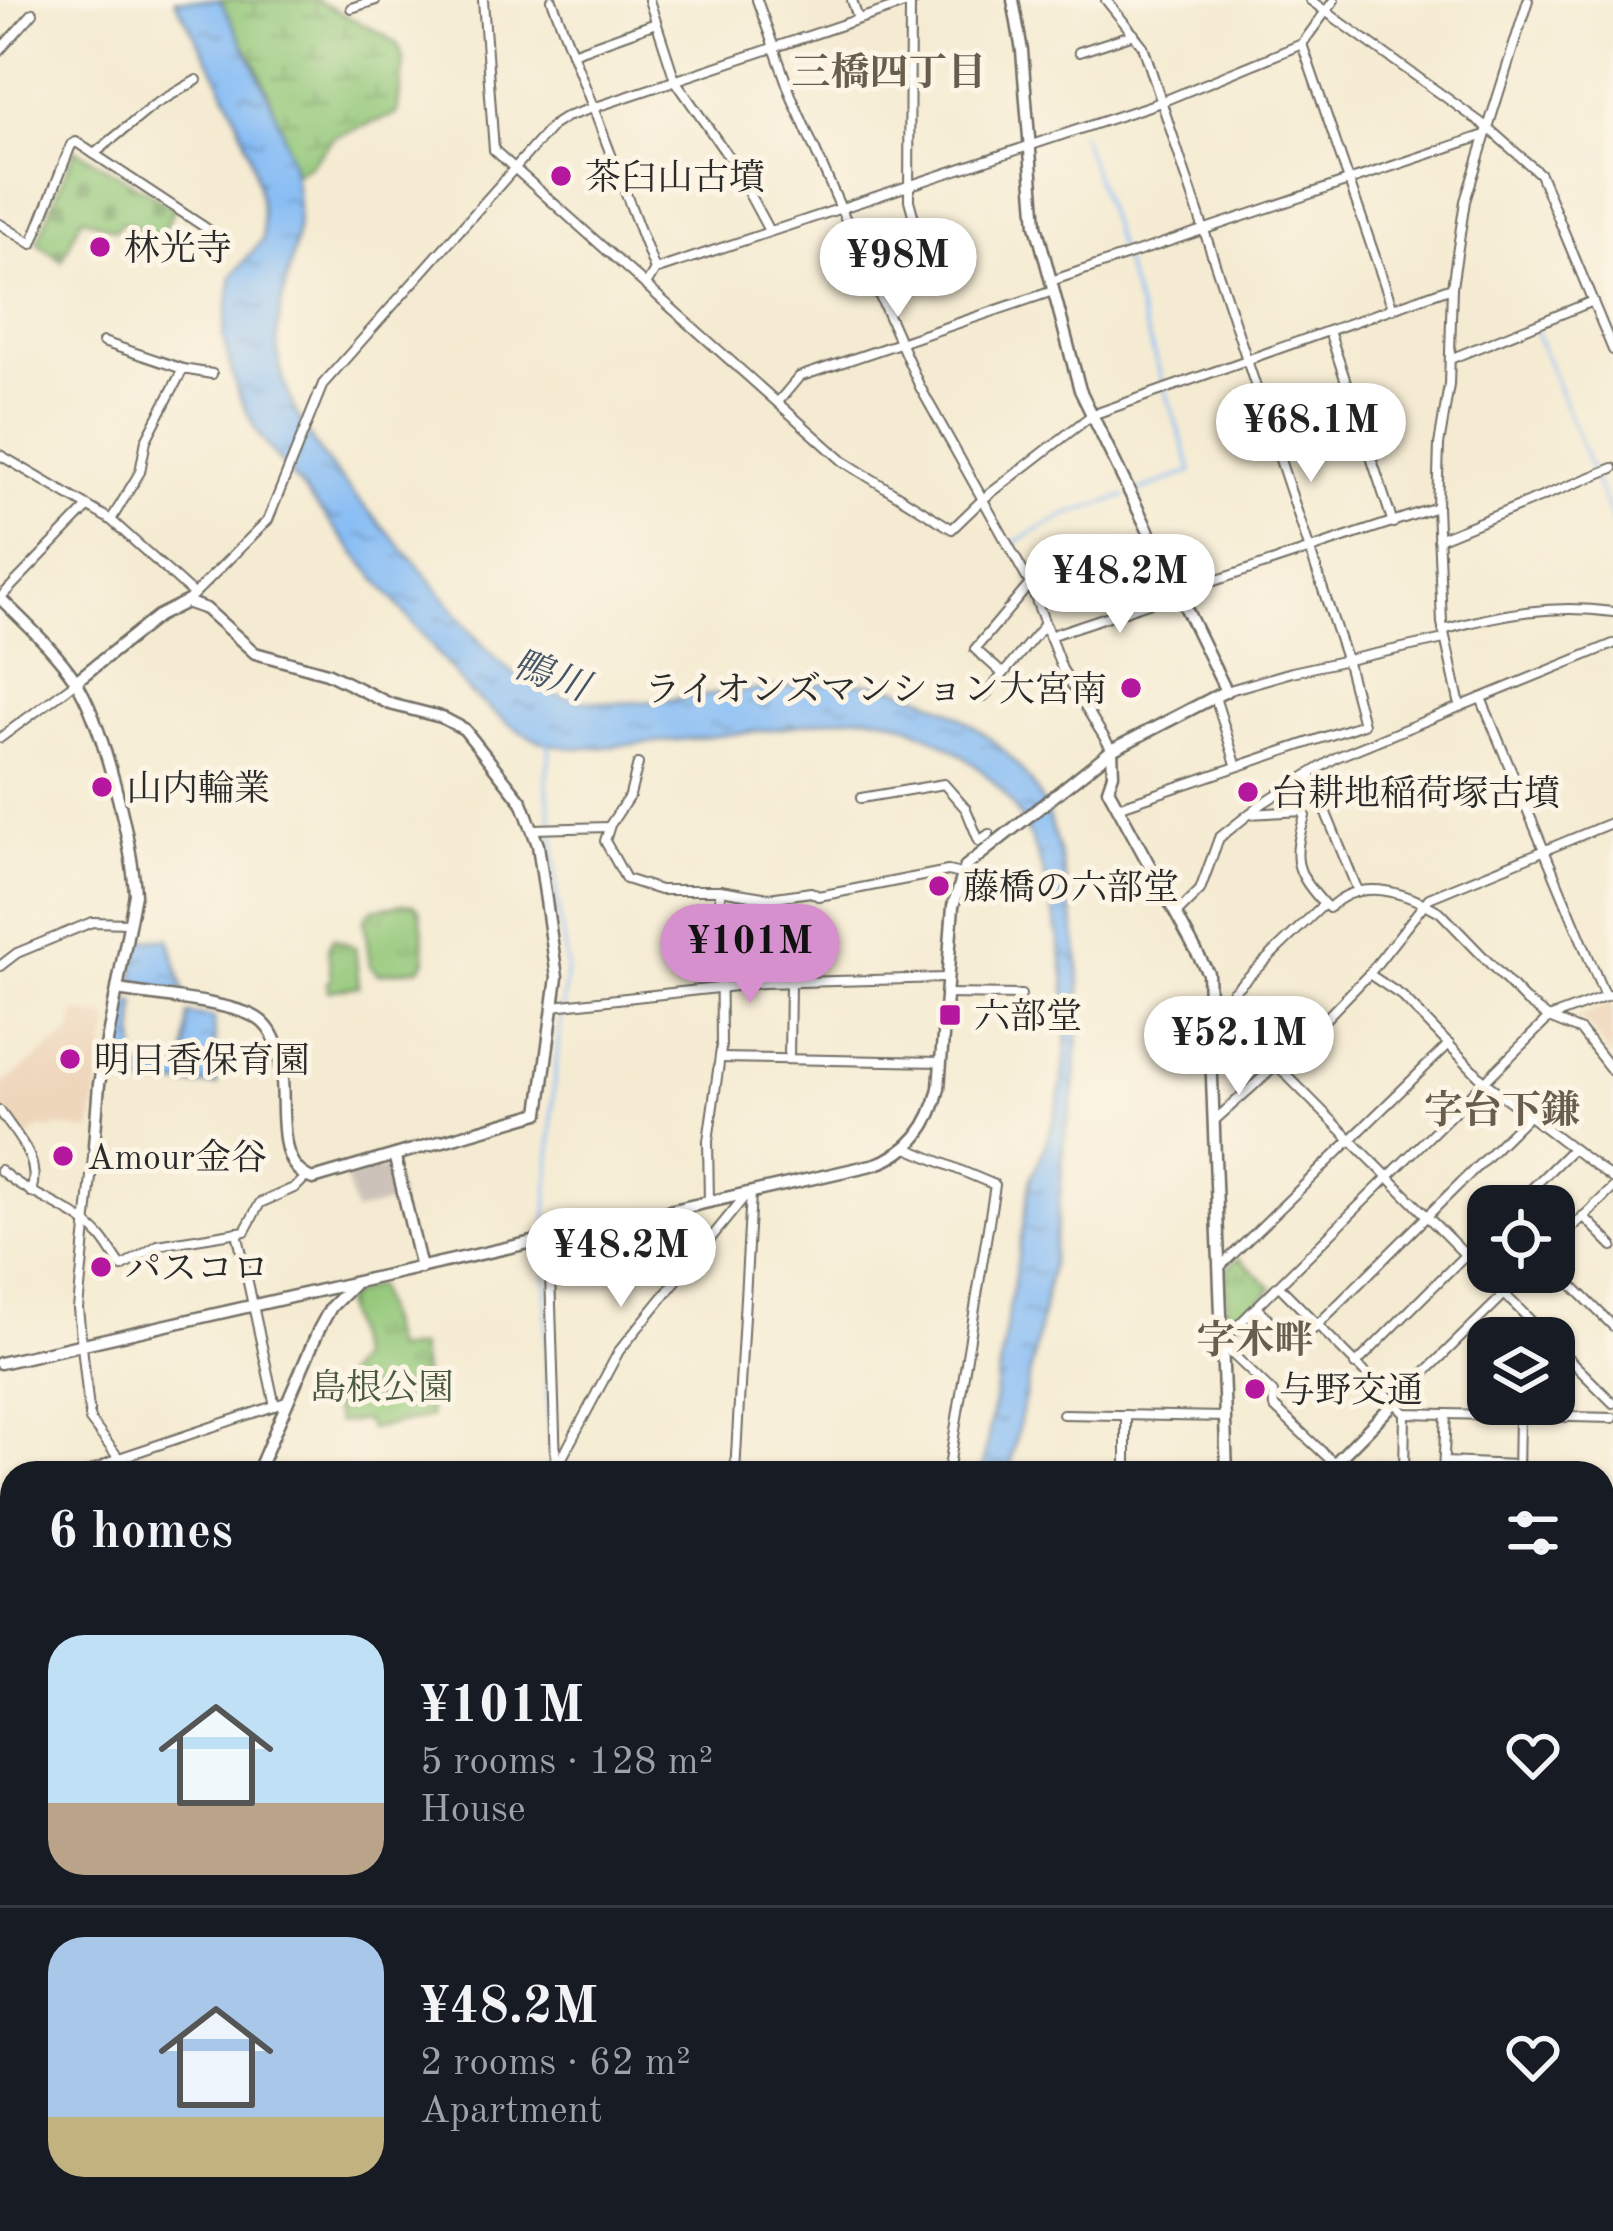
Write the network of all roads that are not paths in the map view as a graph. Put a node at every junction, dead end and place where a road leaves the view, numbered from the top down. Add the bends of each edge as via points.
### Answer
1 (376, 0) edge
2 (483, 0) edge
3 (552, 0) edge
4 (649, 0) edge
5 (757, 0) edge
6 (851, 0) edge
7 (1013, 0) edge
8 (1106, 0) edge
9 (1310, 0) edge
10 (1334, 0) edge
11 (1528, 0) edge
12 (912, 1) edge
13 (351, 8) dead end
14 (1326, 11) junction
15 (33, 13) dead end
16 (858, 19) junction
17 (656, 23) junction
18 (1133, 34) junction
19 (1302, 44) junction
20 (773, 48) junction
21 (0, 50) edge
22 (1079, 52) dead end
23 (572, 53) junction
24 (197, 80) dead end
25 (675, 80) junction
26 (1161, 102) junction
27 (592, 107) junction
28 (1485, 131) junction
29 (1030, 144) junction
30 (94, 154) junction
31 (514, 167) junction
32 (1350, 181) junction
33 (910, 184) junction
34 (838, 207) junction
35 (0, 224) edge
36 (1204, 230) junction
37 (769, 231) junction
38 (224, 240) dead end
39 (655, 270) junction
40 (646, 285) junction
41 (1052, 286) junction
42 (1452, 287) junction
43 (878, 294) junction
44 (1593, 302) junction
45 (1393, 309) junction
46 (1329, 331) junction
47 (103, 342) dead end
48 (900, 343) junction
49 (1613, 350) edge
50 (1450, 359) junction
51 (1246, 361) junction
52 (183, 369) junction
53 (212, 374) dead end
54 (778, 402) junction
55 (1091, 415) junction
56 (0, 455) edge
57 (1613, 468) edge
58 (983, 499) junction
59 (88, 507) junction
60 (1437, 507) junction
61 (111, 520) junction
62 (1393, 523) junction
63 (1438, 539) junction
64 (1310, 550) junction
65 (1114, 571) dead end
66 (1030, 584) junction
67 (1178, 594) junction
68 (0, 598) edge
69 (189, 598) junction
70 (1126, 611) junction
71 (1613, 612) edge
72 (1045, 624) junction
73 (1444, 635) junction
74 (1049, 636) junction
75 (1613, 644) edge
76 (1346, 659) junction
77 (1003, 674) junction
78 (76, 681) junction
79 (1221, 694) junction
80 (984, 698) dead end
81 (1481, 698) junction
82 (1460, 706) junction
83 (0, 738) edge
84 (1112, 750) junction
85 (638, 764) dead end
86 (1237, 765) junction
87 (1310, 774) junction
88 (861, 798) dead end
89 (1118, 807) junction
90 (1249, 814) junction
91 (1613, 822) edge
92 (609, 827) junction
93 (533, 829) junction
94 (994, 835) junction
95 (1544, 850) junction
96 (961, 874) junction
97 (720, 890) junction
98 (1358, 891) junction
99 (1324, 904) junction
100 (1424, 904) junction
101 (1178, 911) junction
102 (130, 923) junction
103 (0, 966) edge
104 (1369, 974) junction
105 (945, 977) junction
106 (790, 982) junction
107 (722, 987) junction
108 (118, 990) junction
109 (944, 994) junction
110 (1022, 995) dead end
111 (1609, 996) edge
112 (1215, 1003) junction
113 (553, 1006) junction
114 (1550, 1018) junction
115 (1449, 1045) junction
116 (720, 1058) junction
117 (789, 1059) junction
118 (941, 1062) junction
119 (1278, 1066) junction
120 (1613, 1072) edge
121 (1486, 1084) junction
122 (0, 1111) edge
123 (1528, 1116) junction
124 (1216, 1119) junction
125 (1353, 1142) junction
126 (94, 1146) joint
127 (907, 1148) junction
128 (1572, 1149) junction
129 (395, 1157) junction
130 (0, 1170) edge
131 (306, 1177) junction
132 (1389, 1178) junction
133 (1613, 1183) edge
134 (1535, 1185) edge
135 (31, 1192) junction
136 (749, 1194) junction
137 (709, 1203) junction
138 (1427, 1216) junction
139 (1583, 1216) junction
140 (85, 1223) junction
141 (1575, 1224) edge
142 (237, 1232) junction
143 (549, 1240) junction
144 (1613, 1246) edge
145 (1465, 1255) junction
146 (422, 1268) junction
147 (1219, 1268) junction
148 (357, 1282) junction
149 (1279, 1286) junction
150 (1575, 1288) edge
151 (1504, 1294) junction
152 (253, 1305) junction
153 (1257, 1307) junction
154 (1527, 1317) edge
155 (1317, 1325) junction
156 (1613, 1326) edge
157 (1222, 1342) junction
158 (82, 1344) junction
159 (0, 1363) edge
160 (1355, 1365) junction
161 (1575, 1365) edge
162 (1613, 1403) edge
163 (281, 1404) junction
164 (1393, 1404) junction
165 (1405, 1413) junction
166 (1063, 1414) dead end
167 (1446, 1414) junction
168 (1126, 1415) junction
169 (1467, 1415) edge
170 (1575, 1417) edge
171 (1226, 1418) junction
172 (1613, 1418) edge
173 (1519, 1425) edge
174 (123, 1461) edge
175 (130, 1461) edge
176 (261, 1461) edge
177 (555, 1461) edge
178 (560, 1461) edge
179 (736, 1461) edge
180 (950, 1461) edge
181 (1126, 1461) edge
182 (1227, 1461) edge
183 (1333, 1461) edge
184 (1337, 1461) edge
185 (1404, 1461) edge
186 (1443, 1461) edge
187 (1518, 1461) edge

1 - 13 street
2 - 31 street via 494,150
3 - 23 street
4 - 17 street
5 - 20 street
6 - 16 street
7 - 29 street
8 - 18 street
9 - 14 street
10 - 14 street
11 - 28 street
12 - 16 street
12 - 33 street
14 - 19 street
14 - 28 street
15 - 21 street
16 - 20 street
17 - 23 street
17 - 25 street
18 - 22 street
18 - 26 street
19 - 26 street
19 - 32 street
20 - 25 street
20 - 34 street
23 - 27 street
24 - 30 street
25 - 27 street
25 - 37 street
26 - 29 street
26 - 36 street
27 - 31 street via 552,126
27 - 39 street
28 - 32 street
28 - 42 street
28 - 44 street via 1540,174
29 - 33 street
29 - 41 street via 1033,206
30 - 35 street via 71,145 32,244
30 - 38 street
31 - 40 street
31 - 69 street via 323,384 260,532
32 - 36 street
32 - 45 street
33 - 34 street
33 - 43 street via 930,278
34 - 37 street
34 - 43 street
36 - 41 street
36 - 51 street
37 - 39 street
39 - 40 street
40 - 54 street
41 - 48 street
41 - 55 street
42 - 45 street
42 - 50 street
43 - 48 street
44 - 49 street
44 - 50 street
45 - 46 street
46 - 51 street
46 - 62 street
47 - 52 street
48 - 54 street via 799,377
48 - 58 street
50 - 60 street
51 - 55 street
51 - 64 street
52 - 53 street
52 - 61 street
54 - 58 street via 843,461 952,529
55 - 58 street
55 - 67 street
56 - 59 street
57 - 63 street
58 - 66 street
59 - 61 street
59 - 68 street
60 - 62 street
60 - 63 street
61 - 69 street
62 - 64 street
63 - 73 street
64 - 67 street
64 - 76 street
65 - 70 street
66 - 72 street
66 - 77 street via 975,650
67 - 70 street
67 - 79 street
68 - 78 street
69 - 78 street
69 - 93 street via 255,653 454,722 522,802
70 - 74 street
71 - 73 street via 1541,609 1486,617
72 - 74 street
72 - 77 street
73 - 76 street
73 - 82 street
74 - 84 street
75 - 81 street
76 - 79 street
76 - 86 street via 1363,724
77 - 80 street
78 - 83 street
78 - 102 street via 134,870
79 - 84 street
79 - 86 street
81 - 82 street
81 - 95 street
82 - 87 street
84 - 89 street via 1108,789
84 - 94 street
85 - 92 street
86 - 89 street
87 - 90 street
87 - 98 street
88 - 94 street via 944,784 979,841
89 - 101 street
90 - 99 street via 1303,811 1296,857
90 - 101 street via 1219,838 1200,890
91 - 95 street
92 - 93 street
92 - 97 street via 604,841 626,879 659,890
93 - 113 street via 556,953
94 - 96 street
95 - 100 street
95 - 111 street
96 - 97 street via 818,896
96 - 105 street
97 - 107 street
98 - 99 street
98 - 100 street via 1369,887
99 - 112 street
100 - 104 street
100 - 114 street
101 - 112 street
102 - 103 street via 92,922
102 - 108 street
104 - 115 street
104 - 119 street
105 - 106 street
105 - 109 street
106 - 107 street
106 - 117 street
107 - 113 street
107 - 116 street
108 - 126 street
108 - 131 street via 242,1011 266,1025 280,1059 288,1150
109 - 110 street
109 - 118 street
111 - 114 street
112 - 119 street
112 - 124 street
113 - 129 street via 539,1114
114 - 120 street via 1581,1031
114 - 121 street
115 - 121 street
115 - 125 street
116 - 117 street
116 - 137 street
117 - 118 street
118 - 127 street via 933,1109
119 - 124 street
119 - 125 street
121 - 123 street
121 - 132 street
122 - 135 street via 34,1162
123 - 128 street
123 - 138 street
124 - 147 street
125 - 132 street
125 - 147 street
126 - 140 street
127 - 136 street via 876,1164
127 - 180 street via 995,1185
128 - 133 street
128 - 134 street
129 - 131 street
129 - 146 street
130 - 135 street
131 - 142 street via 260,1203 253,1222
132 - 138 street
132 - 149 street
133 - 139 street
135 - 140 street
136 - 137 street
136 - 178 street via 619,1351
136 - 179 street
137 - 143 street
138 - 145 street
138 - 155 street
139 - 141 street
139 - 144 street
140 - 142 street via 122,1268 158,1245
140 - 158 street
142 - 152 street
143 - 146 street
143 - 177 street
145 - 151 street
145 - 160 street
146 - 148 street
147 - 157 street
148 - 152 street
148 - 163 street via 325,1318
149 - 153 street
149 - 155 street
150 - 156 street
151 - 154 street
151 - 164 street
152 - 158 street
152 - 163 street
153 - 155 street via 1295,1347
153 - 157 street
155 - 160 street
157 - 171 street
157 - 183 street via 1273,1393 1274,1407
158 - 159 street
158 - 174 street via 90,1420
160 - 164 street
161 - 162 street
163 - 175 street
163 - 176 street
164 - 165 street
164 - 184 street
165 - 167 street
165 - 185 street
166 - 168 street
167 - 169 street
167 - 186 street
168 - 171 street
168 - 181 street
170 - 172 street
171 - 182 street
173 - 187 street

